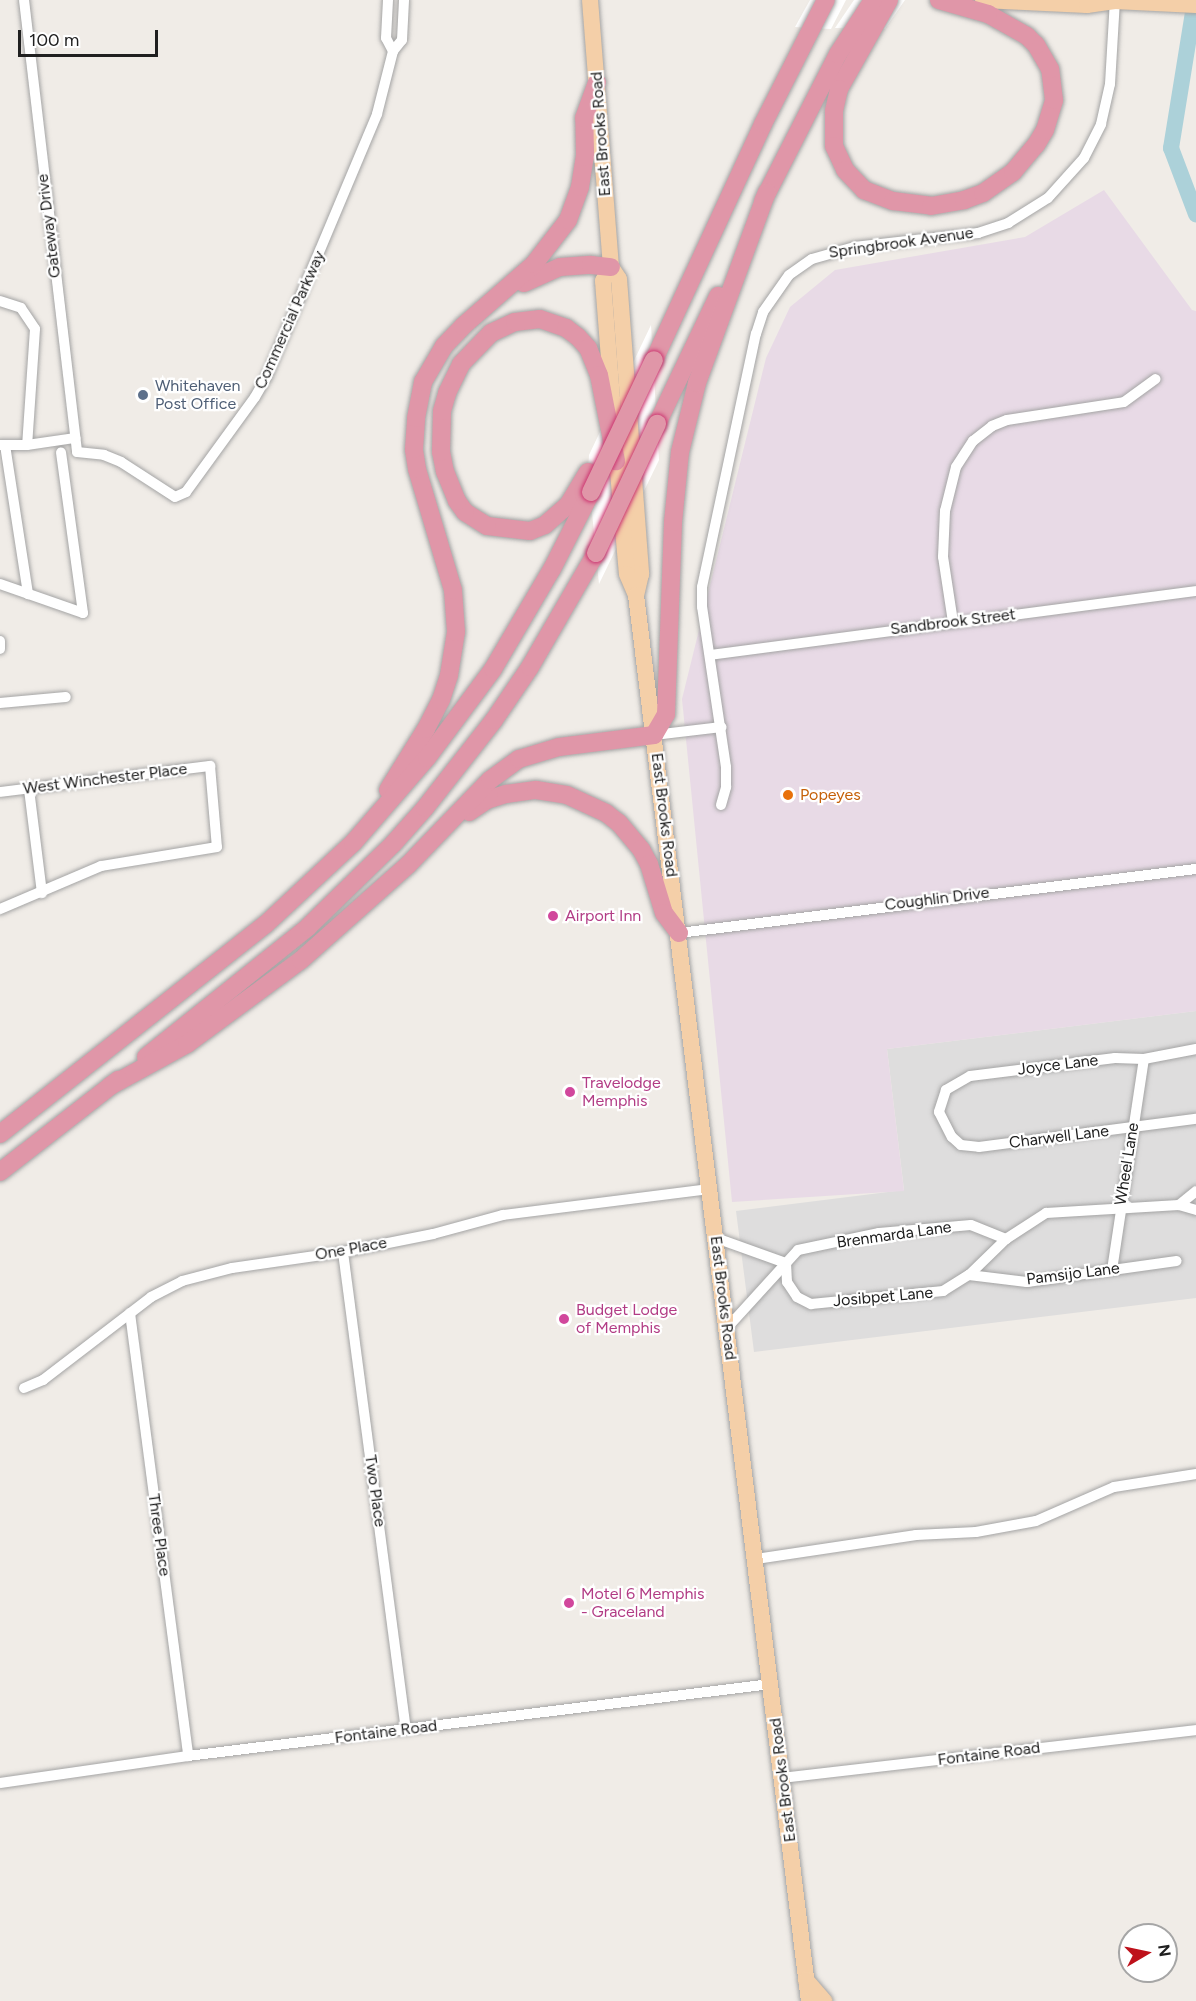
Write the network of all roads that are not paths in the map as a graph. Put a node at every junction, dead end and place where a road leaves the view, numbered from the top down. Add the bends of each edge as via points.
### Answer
1 (24, 0) edge
2 (388, 0) edge
3 (404, 0) edge
4 (590, 0) edge
5 (826, 0) edge
6 (873, 0) edge
7 (889, 0) edge
8 (939, 0) edge
9 (983, 0) edge
10 (1113, 1) edge
11 (1196, 5) edge
12 (393, 51) junction
13 (597, 82) junction
14 (767, 192) junction
15 (611, 267) junction
16 (0, 301) edge
17 (488, 306) junction
18 (1156, 379) dead end
19 (620, 429) junction
20 (75, 438) junction
21 (2, 445) edge
22 (27, 445) junction
23 (61, 452) dead end
24 (77, 452) joint
25 (616, 461) junction
26 (0, 584) edge
27 (1196, 591) edge
28 (28, 594) junction
29 (636, 595) junction
30 (953, 622) junction
31 (0, 641) edge
32 (0, 649) edge
33 (710, 655) junction
34 (66, 697) dead end
35 (0, 703) edge
36 (722, 727) junction
37 (654, 735) junction
38 (29, 789) junction
39 (0, 792) edge
40 (721, 805) dead end
41 (441, 833) junction
42 (352, 843) junction
43 (1196, 869) edge
44 (42, 893) junction
45 (0, 909) edge
46 (679, 933) junction
47 (1196, 1049) edge
48 (1144, 1059) junction
49 (110, 1086) junction
50 (939, 1112) joint
51 (1196, 1119) edge
52 (1132, 1127) junction
53 (0, 1134) edge
54 (0, 1172) edge
55 (710, 1189) junction
56 (1196, 1191) edge
57 (1179, 1205) junction
58 (1120, 1209) junction
59 (1196, 1210) edge
60 (716, 1238) junction
61 (1006, 1239) junction
62 (343, 1252) junction
63 (1177, 1261) dead end
64 (786, 1263) junction
65 (1112, 1270) junction
66 (969, 1275) junction
67 (130, 1313) junction
68 (727, 1328) junction
69 (24, 1388) dead end
70 (1196, 1474) edge
71 (756, 1560) junction
72 (771, 1684) junction
73 (406, 1730) junction
74 (1196, 1730) edge
75 (188, 1756) junction
76 (782, 1778) junction
77 (0, 1783) edge
78 (806, 1980) junction
79 (809, 2001) edge
80 (824, 2001) edge

1 - 20 street, Gateway Drive
2 - 12 street, Commercial Parkway via 386,38
3 - 12 street, Commercial Parkway via 402,40
4 - 13 main road, East Brooks Road
5 - 19 highway, bridge
6 - 14 highway via 792,140
7 - 8 highway via 839,89 834,111 834,146 844,170 864,190 912,205 948,203 983,193 1013,172 1036,145 1054,100 1053,78 1036,45 988,14
9 - 10 main road via 1087,5
10 - 11 main road
10 - 33 street, Springbrook Avenue via 1110,84 1101,124 1084,158 1048,198 1008,223 978,233 854,247 821,255 789,275 769,301 756,334 704,573 701,597
12 - 24 street, Commercial Parkway via 374,122 267,376 186,492 172,496 122,462 104,454
13 - 15 main road, East Brooks Road
13 - 17 highway via 584,118 585,157 568,220 534,264
14 - 37 highway via 697,383 680,452 673,522 666,714
14 - 49 highway, bridge via 596,553 536,658 494,720 393,844 308,927
15 - 17 highway via 580,265 548,271
15 - 25 main road, East Brooks Road via 603,281
15 - 29 main road, East Brooks Road via 619,279 641,574
16 - 22 street via 21,308 34,329
17 - 42 highway via 463,326 432,364 423,382 416,418 417,469 453,590 456,632 449,675 426,729
18 - 30 street via 1124,402 1007,420 973,441 956,467 945,511 943,557
19 - 25 highway via 599,450 569,504 545,525 530,531 487,526 465,512 445,472 441,452 442,411 461,364 490,333 515,322 540,319 566,328 594,359 599,375
19 - 42 highway, bridge via 552,569 493,669 427,758
20 - 22 street
20 - 24 street, Gateway Drive
21 - 22 street
21 - 28 street
23 - 28 street via 83,613
25 - 29 main road, East Brooks Road via 627,574
26 - 28 street
27 - 30 street, Sandbrook Street
29 - 37 main road, East Brooks Road
30 - 33 street, Sandbrook Street
31 - 32 street
33 - 36 street, Springbrook Avenue
34 - 35 street
36 - 37 street
36 - 40 street, Springbrook Avenue via 726,777
37 - 41 highway via 559,747 519,759 490,780
37 - 46 main road, East Brooks Road
38 - 39 street, West Winchester Place
38 - 44 street
38 - 44 street, West Winchester Place via 210,766 216,847 102,866
41 - 46 highway via 472,809 506,794 551,792 585,801 619,823 641,849 664,914
41 - 49 highway via 354,915 250,1000 187,1044
42 - 53 highway via 266,924
43 - 46 street, Coughlin Drive
44 - 45 street
46 - 55 main road, East Brooks Road
47 - 48 street, Joyce Lane
48 - 50 street, Joyce Lane via 1115,1058 970,1076 946,1090
48 - 52 street, Wheel Lane
49 - 54 highway
50 - 52 street, Charwell Lane via 952,1137 962,1145 979,1147
51 - 52 street, Charwell Lane
52 - 58 street, Wheel Lane
55 - 60 main road, East Brooks Road
55 - 62 street, One Place via 503,1215
56 - 57 street
57 - 58 street, Josibpet Lane
57 - 59 street, Josibpet Lane
58 - 61 street, Josibpet Lane via 1046,1213
58 - 65 street, Wheel Lane
60 - 64 street
60 - 68 main road, East Brooks Road
61 - 64 street, Brenmarda Lane via 971,1225 879,1233 798,1250
61 - 66 street, Josibpet Lane
62 - 67 street, One Place via 232,1268 182,1281
62 - 73 street, Two Place
63 - 65 street, Pamsijo Lane
64 - 66 street, Josibpet Lane via 787,1282 797,1296 811,1304 943,1291
64 - 68 street
65 - 66 street, Pamsijo Lane via 1027,1282
67 - 69 street, One Place via 43,1380
67 - 75 street, Three Place
68 - 71 main road, East Brooks Road
70 - 71 street via 1114,1487 1036,1521
71 - 72 main road, East Brooks Road
72 - 73 street, Fontaine Road
72 - 76 main road, East Brooks Road
73 - 75 street, Fontaine Road
74 - 76 street, Fontaine Road
75 - 77 street, Fontaine Road
76 - 78 main road, East Brooks Road
78 - 79 main road, East Brooks Road
78 - 80 main road

